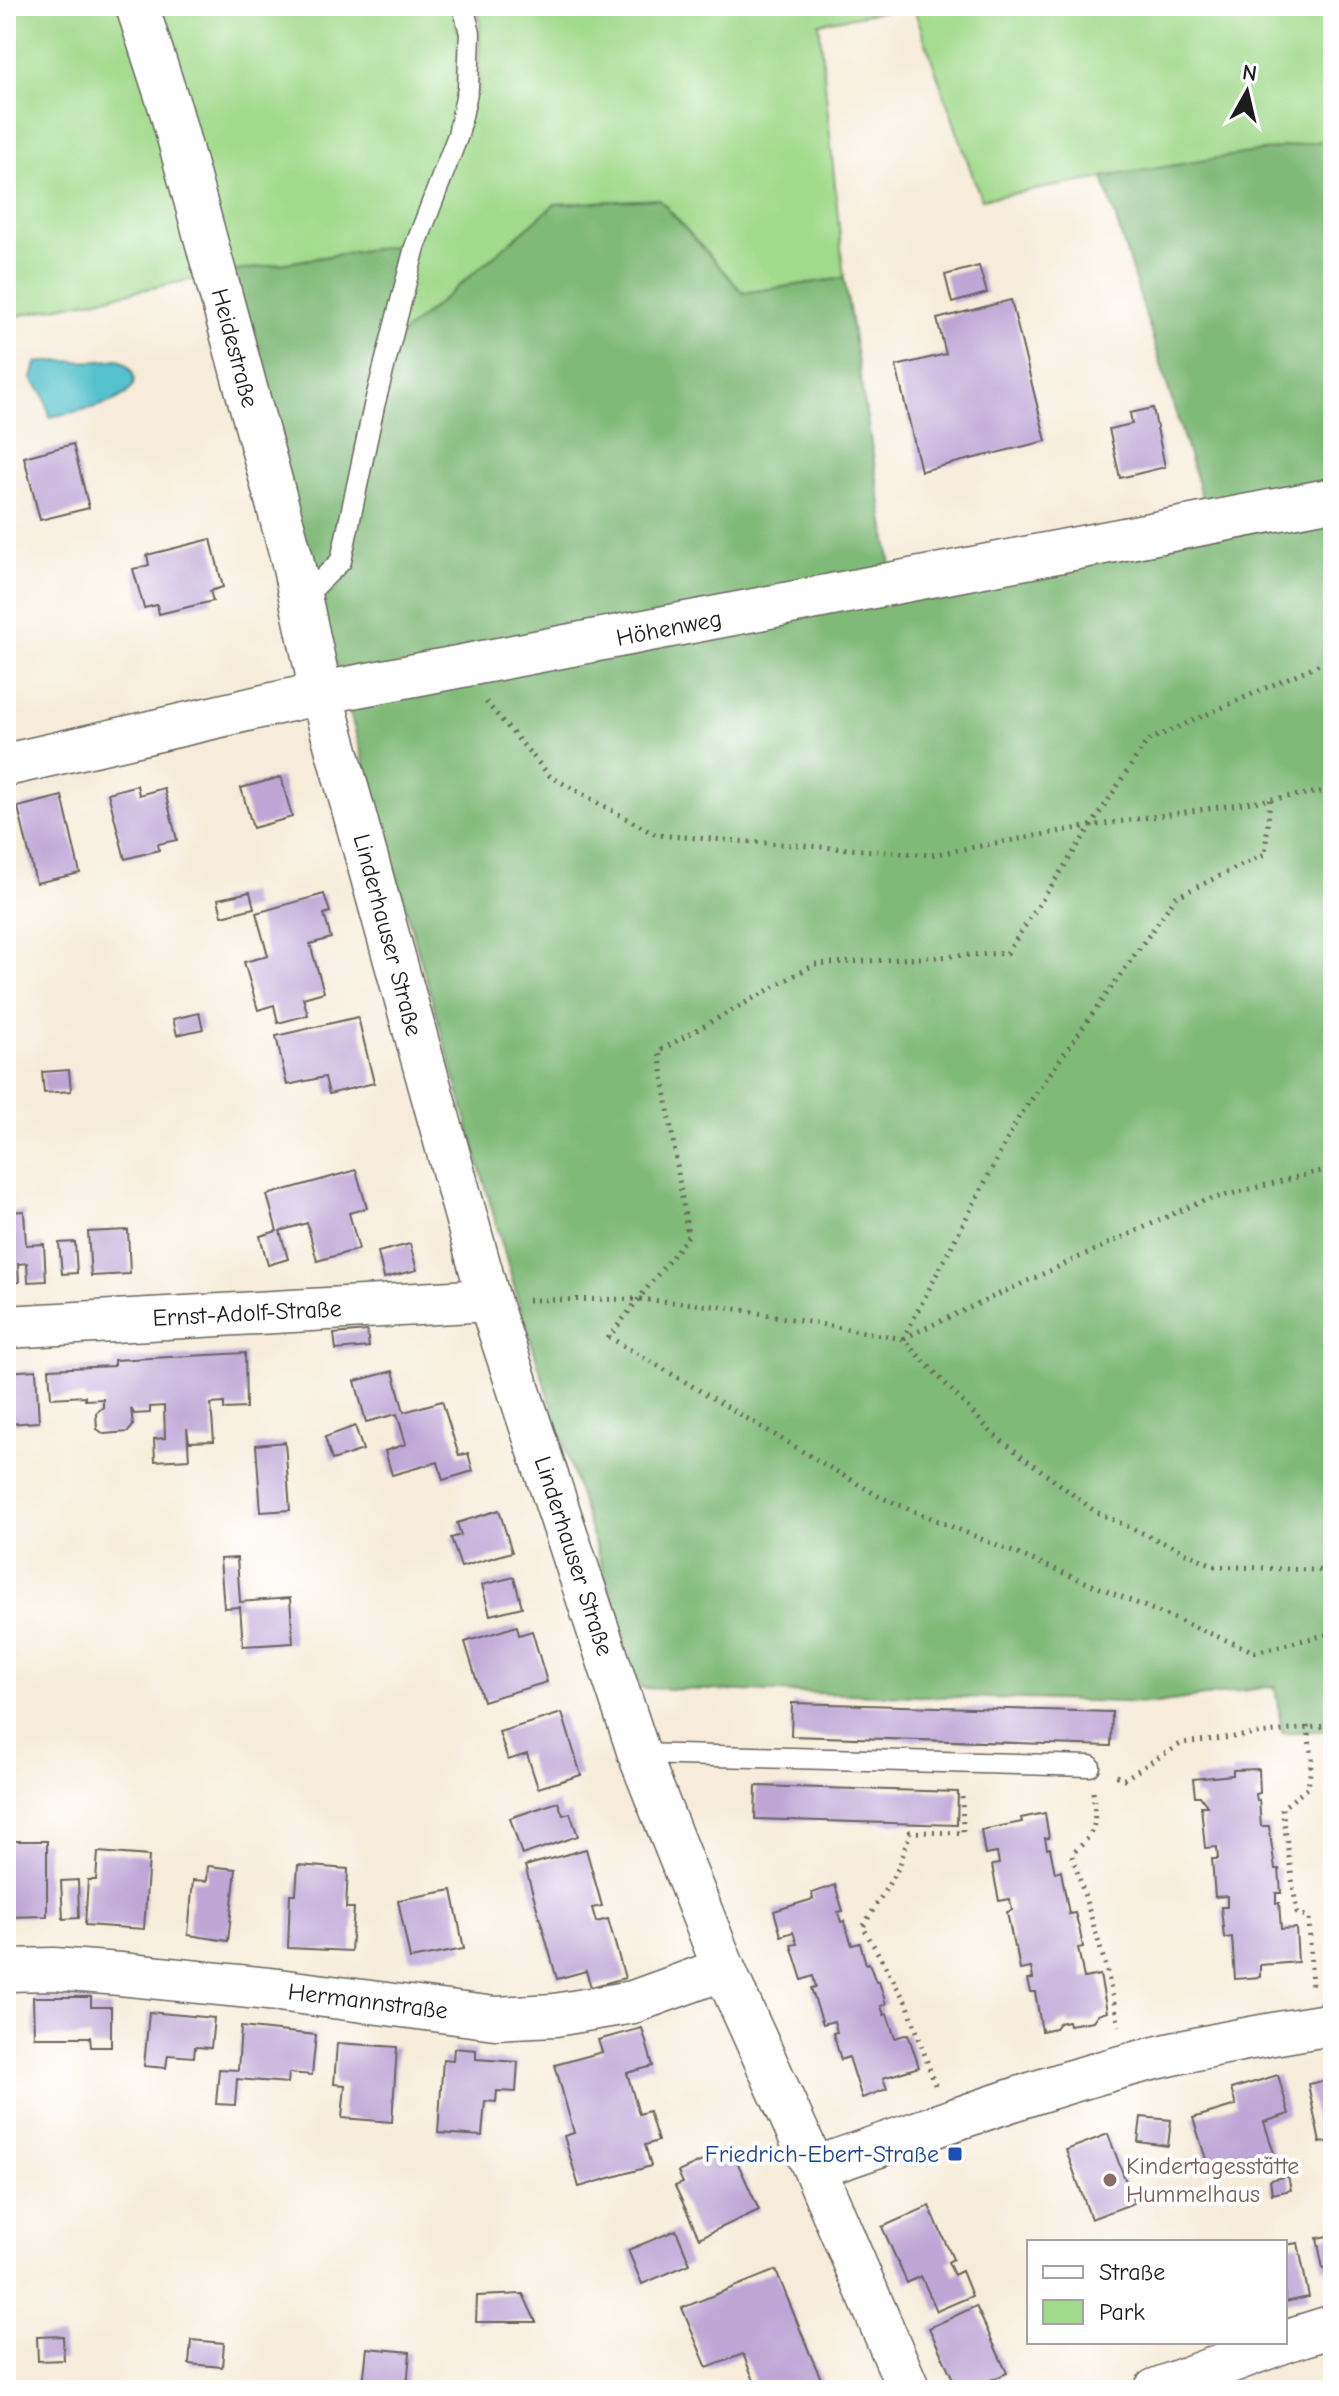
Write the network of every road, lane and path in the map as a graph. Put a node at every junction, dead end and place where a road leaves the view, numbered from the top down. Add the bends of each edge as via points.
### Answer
1 (137, 6) edge
2 (463, 6) edge
3 (1333, 499) edge
4 (301, 600) junction
5 (1333, 658) edge
6 (456, 669) junction
7 (321, 693) junction
8 (6, 765) edge
9 (1333, 790) edge
10 (1270, 799) junction
11 (1090, 826) junction
12 (1333, 1168) edge
13 (640, 1299) junction
14 (489, 1300) junction
15 (6, 1327) edge
16 (903, 1339) junction
17 (1333, 1571) edge
18 (1333, 1633) edge
19 (1333, 1725) edge
20 (1307, 1726) junction
21 (639, 1754) junction
22 (962, 1763) junction
23 (1090, 1766) junction
24 (724, 1969) junction
25 (6, 1970) edge
26 (1324, 2026) edge
27 (1128, 2066) junction
28 (949, 2124) junction
29 (814, 2168) junction
30 (1333, 2326) edge
31 (1287, 2341) edge
32 (1279, 2344) edge
33 (909, 2390) edge
34 (1155, 2390) edge

1 - 4 street, Heidestraße via 171,111
2 - 4 lane via 470,33 468,88 458,135 415,247 341,561
3 - 6 street, Höhenweg
4 - 7 street, Heidestraße
5 - 11 path via 1147,741
6 - 7 street, Höhenweg
6 - 11 path via 550,776 656,835 931,855
7 - 8 street, Höhenweg
7 - 14 street, Linderhauser Straße
9 - 10 path
10 - 11 path
10 - 16 path via 1265,854 1176,897 1019,1117
11 - 13 path via 1007,953 815,964 659,1051 688,1236
12 - 16 path via 1199,1202
13 - 14 path
13 - 16 path via 725,1307
13 - 18 path via 609,1337 880,1497 1255,1652
14 - 15 street, Ernst-Adolf-Straße
14 - 21 street, Linderhauser Straße
16 - 17 path via 994,1435 1096,1512 1215,1566
19 - 20 path
20 - 23 path via 1182,1743 1124,1779
20 - 26 path via 1312,1758 1308,1788 1282,1808 1297,1913 1309,1917
21 - 22 lane
21 - 24 street, Linderhauser Straße
22 - 23 lane
22 - 28 path via 963,1833 910,1832 899,1867 863,1927 908,2006
23 - 27 path via 1096,1823 1092,1837 1072,1854 1106,1967
24 - 25 street, Hermannstraße via 633,2002 495,2018 120,1974
24 - 29 street, Linderhauser Straße
26 - 27 street
27 - 28 street
28 - 29 street
29 - 33 street, Linderhauser Straße
30 - 31 street
32 - 34 street

